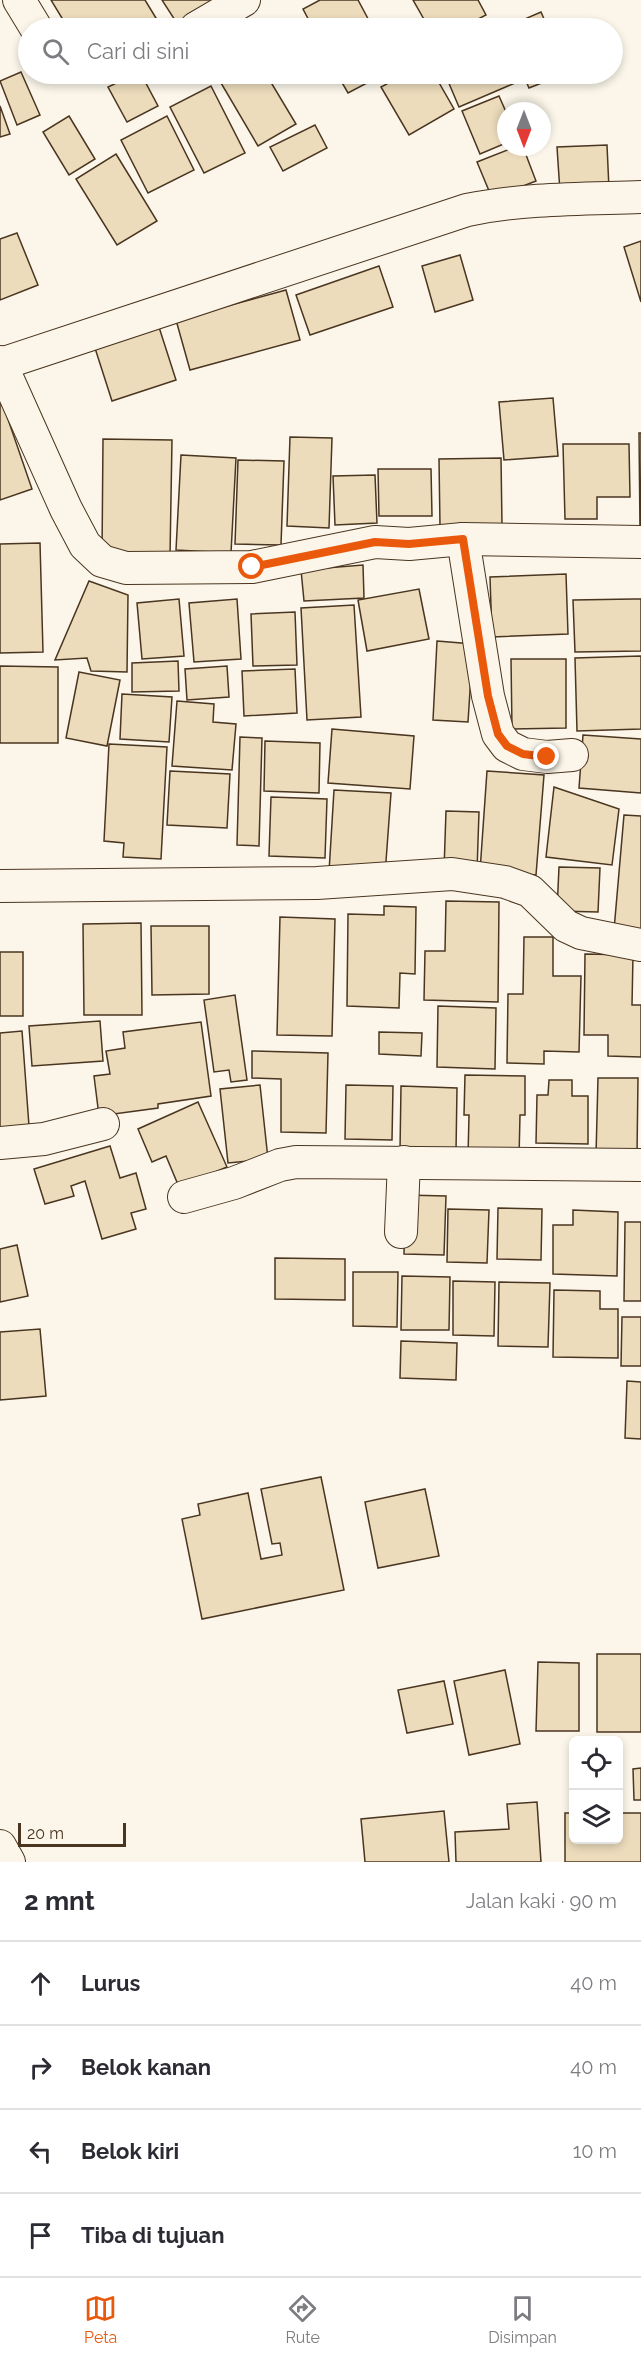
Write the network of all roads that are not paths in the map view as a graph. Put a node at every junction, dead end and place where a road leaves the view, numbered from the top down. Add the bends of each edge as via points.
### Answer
1 (19, 0) edge
2 (244, 0) edge
3 (30, 18) edge
4 (213, 18) edge
5 (641, 197) edge
6 (0, 363) edge
7 (463, 539) junction
8 (641, 542) edge
9 (572, 755) dead end
10 (0, 886) edge
11 (641, 945) edge
12 (104, 1124) dead end
13 (0, 1143) edge
14 (404, 1162) junction
15 (641, 1165) edge
16 (184, 1197) dead end
17 (401, 1232) dead end
18 (0, 1846) edge
19 (9, 1862) edge

1 - 3 street
2 - 4 street
5 - 6 street via 548,200 467,210
6 - 7 street via 85,545 113,566 252,567 375,542 409,544
7 - 8 street
7 - 9 street via 488,696 498,734 507,746 523,754
10 - 11 street via 317,883 452,874 505,882 530,891 566,926 581,933
12 - 13 street via 44,1139
14 - 15 street
14 - 16 street via 296,1162
14 - 17 street
18 - 19 street

